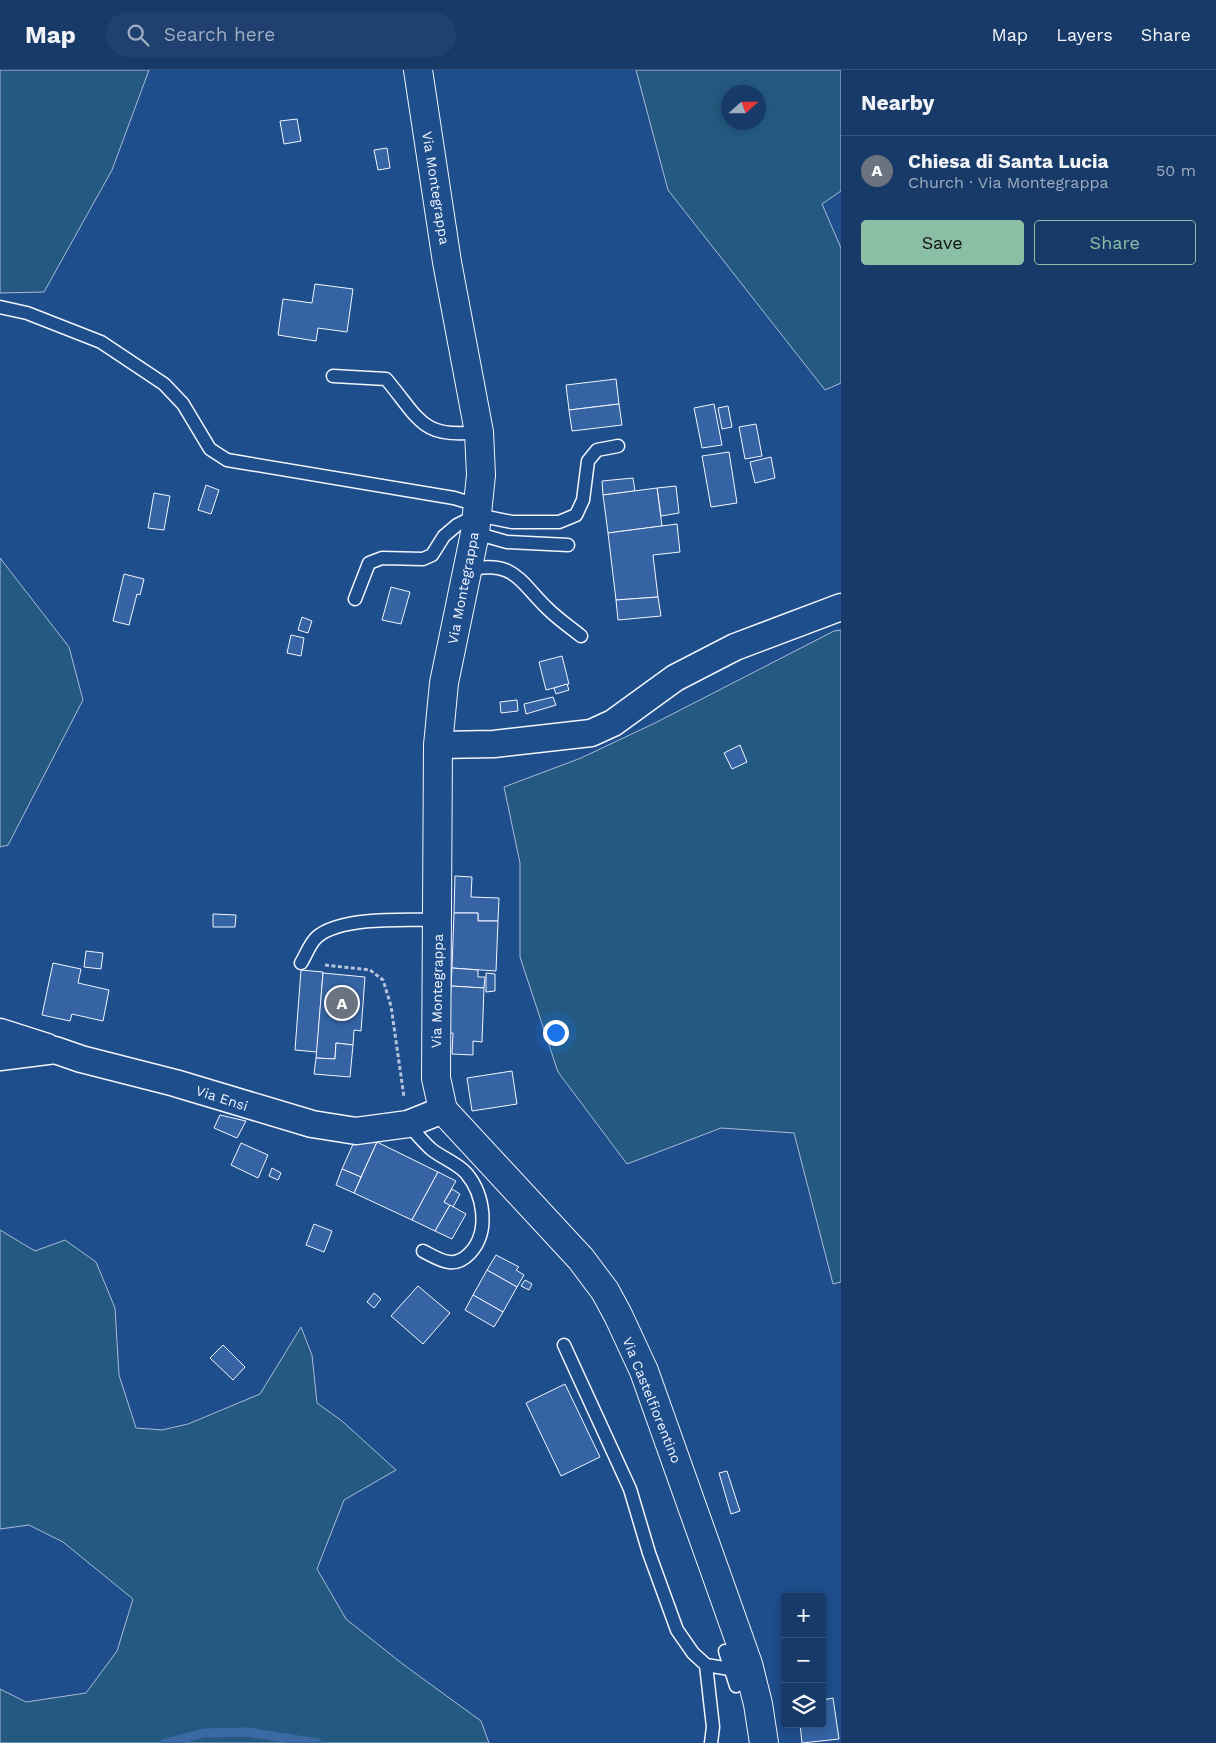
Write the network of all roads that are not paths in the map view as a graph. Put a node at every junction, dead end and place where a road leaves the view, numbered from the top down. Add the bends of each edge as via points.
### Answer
1 (418, 70) edge
2 (0, 307) edge
3 (333, 376) dead end
4 (479, 432) junction
5 (618, 446) dead end
6 (476, 518) junction
7 (568, 545) dead end
8 (467, 570) junction
9 (355, 599) dead end
10 (841, 607) edge
11 (582, 636) dead end
12 (438, 745) junction
13 (438, 920) junction
14 (302, 963) road end
15 (0, 1032) edge
16 (55, 1050) junction
17 (0, 1057) edge
18 (443, 1110) junction
19 (408, 1124) junction
20 (423, 1251) dead end
21 (564, 1345) dead end
22 (706, 1665) junction
23 (735, 1667) junction
24 (711, 1743) edge
25 (764, 1743) edge

1 - 4 street, Via Montegrappa via 447,262
2 - 6 lane via 27,313 101,342 164,384 182,404 210,449 228,460 454,498
3 - 4 lane via 386,379 421,423 435,431 455,435
4 - 6 street, Via Montegrappa via 481,475
5 - 6 lane via 597,450 588,461 583,500 576,516 559,522
6 - 7 lane via 507,542
6 - 8 street, Via Montegrappa
6 - 9 lane via 457,525 444,536 432,555 423,559 382,558 369,563
8 - 11 lane via 484,566 507,570 527,584 548,609
8 - 12 street, Via Montegrappa via 444,683
10 - 12 street via 735,646 675,678 613,723 591,733 494,744
12 - 13 street, Via Montegrappa
13 - 14 lane via 398,920 328,930 316,938
13 - 18 street, Via Montegrappa via 436,1078
15 - 16 street
16 - 17 street, Via Ensi
16 - 19 street, Via Ensi via 312,1124 356,1132
18 - 19 street, Via Ensi
18 - 23 street, Via Castelfiorentino via 581,1259 618,1315 654,1398
19 - 20 lane via 431,1149 466,1172 480,1198 483,1223 478,1246 464,1260 447,1263
21 - 22 lane via 630,1490 677,1630
22 - 23 lane
22 - 24 lane via 713,1727
23 - 25 street, Via Castelfiorentino via 758,1704

